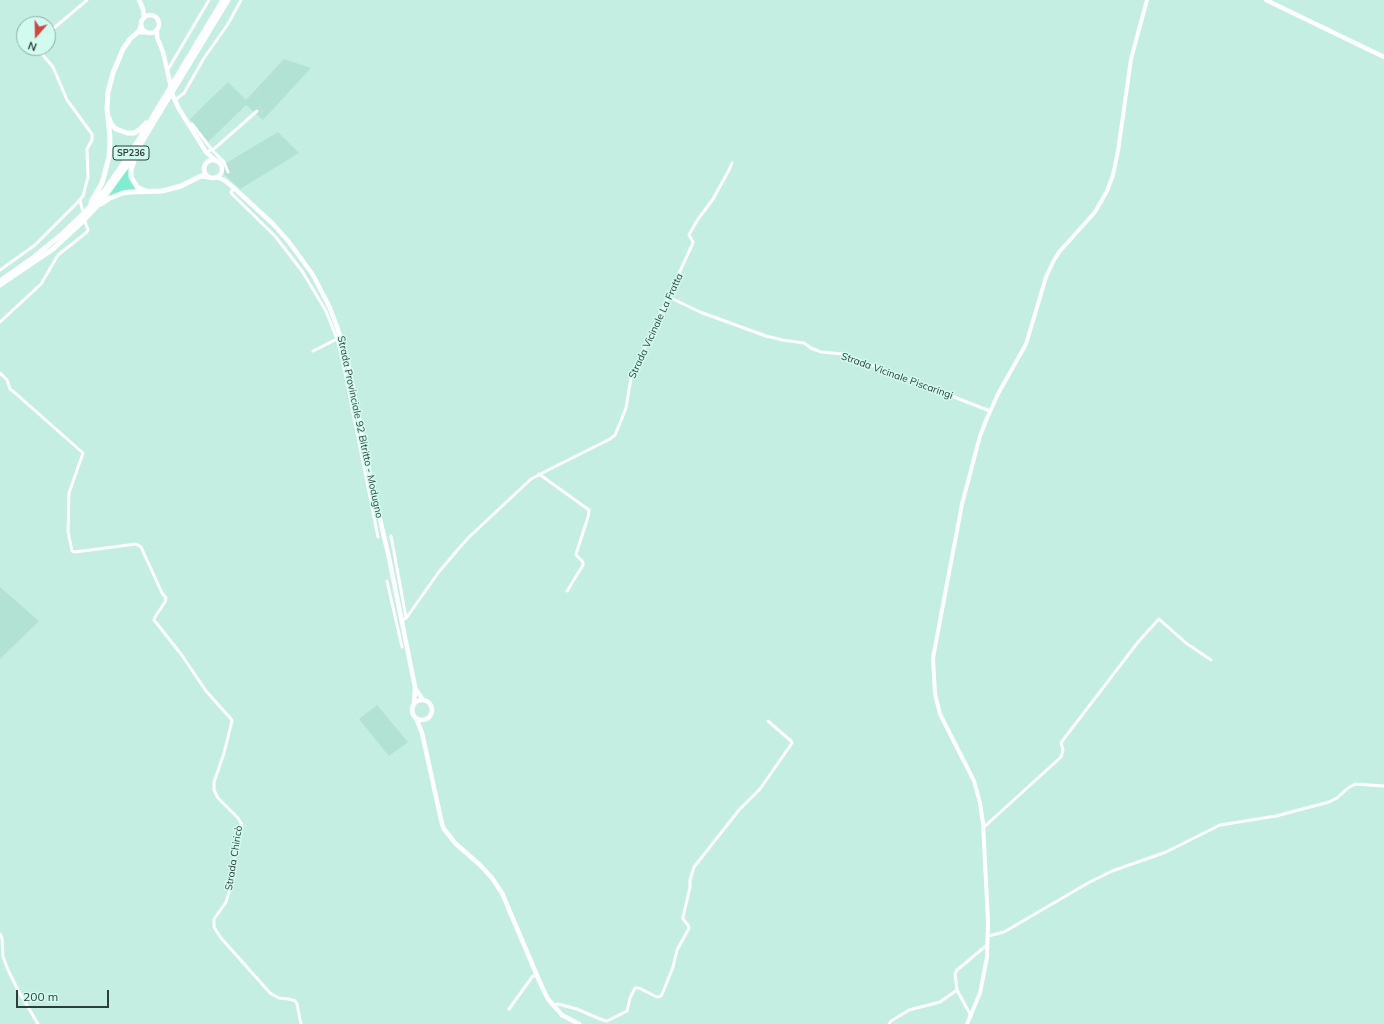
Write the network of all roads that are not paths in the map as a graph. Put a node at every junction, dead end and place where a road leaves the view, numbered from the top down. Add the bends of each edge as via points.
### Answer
1 (87, 0) edge
2 (139, 0) edge
3 (210, 0) edge
4 (223, 0) edge
5 (228, 0) edge
6 (241, 0) edge
7 (1147, 0) edge
8 (1266, 0) edge
9 (143, 9) junction
10 (152, 16) junction
11 (144, 18) junction
12 (56, 26) edge
13 (141, 26) junction
14 (157, 30) junction
15 (138, 32) junction
16 (148, 33) junction
17 (156, 37) junction
18 (44, 56) edge
19 (1384, 58) edge
20 (167, 71) junction
21 (179, 77) junction
22 (169, 89) junction
23 (175, 100) junction
24 (107, 108) junction
25 (257, 111) dead end
26 (155, 121) junction
27 (189, 125) junction
28 (212, 150) junction
29 (206, 152) junction
30 (216, 161) junction
31 (732, 163) dead end
32 (205, 167) junction
33 (221, 172) junction
34 (228, 172) dead end
35 (198, 177) junction
36 (208, 177) junction
37 (216, 177) junction
38 (224, 180) junction
39 (234, 188) junction
40 (149, 192) junction
41 (80, 200) junction
42 (98, 205) junction
43 (84, 217) junction
44 (0, 270) edge
45 (0, 280) edge
46 (0, 286) edge
47 (669, 297) junction
48 (0, 322) edge
49 (337, 339) junction
50 (313, 351) dead end
51 (0, 373) edge
52 (990, 411) junction
53 (539, 474) junction
54 (369, 480) junction
55 (391, 536) dead end
56 (378, 537) dead end
57 (387, 581) dead end
58 (567, 591) dead end
59 (399, 606) junction
60 (393, 607) junction
61 (407, 617) junction
62 (402, 621) junction
63 (402, 647) dead end
64 (1211, 660) dead end
65 (415, 687) junction
66 (423, 700) junction
67 (414, 704) junction
68 (416, 718) junction
69 (423, 720) junction
70 (768, 721) dead end
71 (422, 733) junction
72 (1384, 786) edge
73 (984, 827) junction
74 (0, 934) edge
75 (988, 936) junction
76 (987, 945) junction
77 (536, 974) junction
78 (957, 990) junction
79 (553, 1005) junction
80 (509, 1009) dead end
81 (971, 1016) junction
82 (38, 1024) edge
83 (301, 1024) edge
84 (579, 1024) edge
85 (889, 1024) edge
86 (967, 1024) edge

1 - 12 street
2 - 9 main road
3 - 20 street
4 - 21 highway, SP236
5 - 21 highway, SP236
6 - 23 street via 184,93
7 - 52 street via 1129,67 1118,151 1111,182 1095,212 1054,260 1046,277 1026,344
8 - 19 main road
9 - 10 main road
9 - 11 main road
10 - 11 main road
10 - 14 main road via 158,21
11 - 13 main road
13 - 15 highway
13 - 16 main road
14 - 16 main road
14 - 17 main road
15 - 16 highway
15 - 24 highway via 127,43 119,58 109,87
16 - 17 main road
17 - 20 main road
18 - 41 street via 53,67 67,100 93,136 87,149 88,177
20 - 23 main road
21 - 22 highway, SP236
21 - 26 highway, SP236
22 - 24 highway via 145,125 134,133 116,129 111,124
22 - 43 highway, SP236 via 119,171
23 - 27 main road
24 - 43 highway via 110,147 107,166 102,183
25 - 28 street
26 - 40 highway via 131,170 131,177 137,187
26 - 42 highway, SP236 via 130,164
27 - 28 street via 192,124
27 - 29 main road
28 - 29 street
28 - 34 street via 224,162
29 - 30 main road
29 - 32 main road
30 - 32 main road via 210,161
30 - 33 main road via 220,164
31 - 47 street, Strada Vicinale La Fratta via 713,199 689,235 692,245
32 - 35 highway
32 - 36 main road
33 - 37 main road
33 - 38 main road
35 - 36 highway
35 - 40 highway via 173,189
36 - 37 main road
37 - 38 main road
38 - 39 main road, Strada Provinciale 92 Bitritto - Modugno
39 - 49 street via 232,194 275,236 302,271 326,311
39 - 54 main road, Strada Provinciale 92 Bitritto - Modugno via 289,242 313,276 330,308 347,358
40 - 42 highway via 123,193
41 - 44 street via 35,245
41 - 48 street via 88,230 58,255 41,284
42 - 43 highway, SP236
43 - 45 highway, SP236
43 - 46 highway, SP236 via 53,249
47 - 52 street, Strada Vicinale Piscaringi via 700,312 762,334 804,343 821,352 843,354
47 - 53 street, Strada Vicinale La Fratta via 631,378 626,408 615,435 610,440
49 - 50 street
49 - 54 street
51 - 83 street, Strada Chiricò via 10,389 84,453 69,493 68,532 72,551 136,544 141,547 166,600 154,620 206,691 232,721 214,782 214,790 242,825 232,886 213,923 221,938 270,992 279,998 295,1001
52 - 73 street via 980,436 962,504 933,658 935,695 940,714 974,781
53 - 58 street via 589,510 576,554 583,565
53 - 61 street, Strada Vicinale La Fratta via 454,554
54 - 56 street
54 - 59 main road, Strada Provinciale 92 Bitritto - Modugno
55 - 61 street
57 - 60 street
59 - 60 street
59 - 62 main road, Strada Provinciale 92 Bitritto - Modugno
60 - 63 street
61 - 62 street, Strada Vicinale La Fratta
62 - 65 main road, Strada Provinciale 92 Bitritto - Modugno
64 - 73 street via 1186,643 1159,619 1138,642 1063,740 1061,757
65 - 66 main road
65 - 67 main road
66 - 67 main road via 418,700
66 - 69 main road via 432,710
67 - 68 main road via 412,713
68 - 69 main road
68 - 71 main road
69 - 71 main road
70 - 79 street via 792,743 760,789 739,810 694,867 683,917 689,928 677,950 661,996 635,988 627,1011 608,1021 577,1008
71 - 77 main road via 444,829 455,843 484,869 502,893
72 - 75 street via 1355,784 1329,802 1271,817 1220,825 1166,852 1112,871 1004,932
73 - 75 street
74 - 82 street via 3,957 8,970
75 - 76 street
76 - 78 street via 957,970
76 - 81 street via 982,984
77 - 79 main road
77 - 80 street
78 - 81 street
78 - 85 street via 940,1002 908,1010
79 - 84 main road via 562,1015
81 - 86 street

